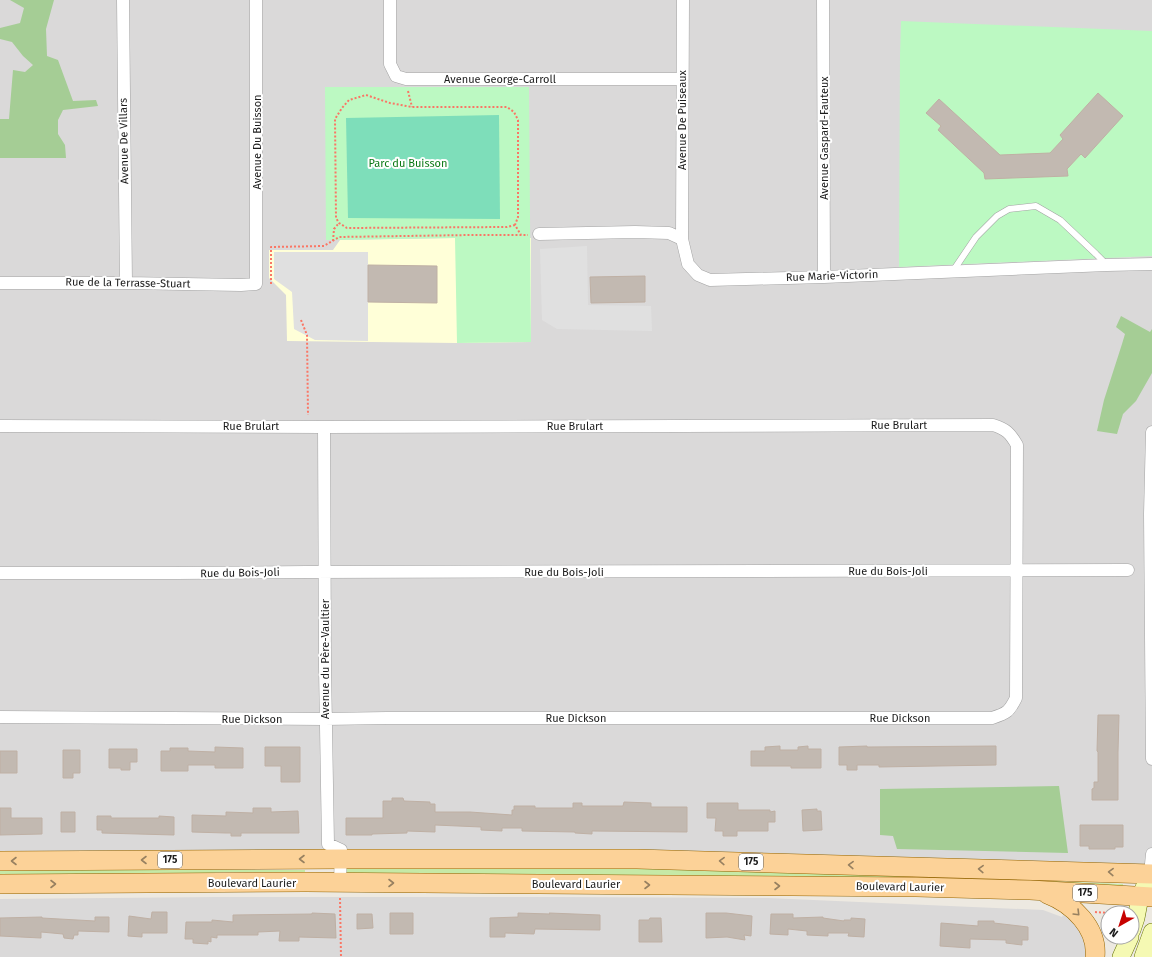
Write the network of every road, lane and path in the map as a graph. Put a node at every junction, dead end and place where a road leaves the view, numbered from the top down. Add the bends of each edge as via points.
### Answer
1 (123, 0) edge
2 (256, 0) edge
3 (390, 0) edge
4 (683, 0) edge
5 (823, 0) edge
6 (406, 79) junction
7 (682, 79) junction
8 (412, 107) junction
9 (340, 224) junction
10 (515, 225) junction
11 (539, 234) joint
12 (521, 235) junction
13 (682, 239) junction
14 (333, 241) junction
15 (1152, 264) edge
16 (1107, 265) junction
17 (953, 271) junction
18 (824, 277) junction
19 (0, 283) edge
20 (126, 283) junction
21 (256, 284) joint
22 (271, 284) dead end
23 (301, 320) dead end
24 (0, 426) edge
25 (308, 426) junction
26 (324, 427) junction
27 (1152, 432) edge
28 (1151, 550) edge
29 (1016, 570) junction
30 (1128, 570) dead end
31 (325, 572) junction
32 (0, 573) edge
33 (1151, 694) edge
34 (0, 717) edge
35 (326, 719) junction
36 (1152, 759) edge
37 (1152, 854) edge
38 (341, 858) junction
39 (0, 861) edge
40 (1151, 876) edge
41 (340, 882) junction
42 (0, 884) edge
43 (1030, 890) junction
44 (1146, 897) edge
45 (1140, 910) edge
46 (1152, 932) edge
47 (1126, 945) edge
48 (341, 957) edge
49 (1095, 957) edge
50 (1121, 957) edge
51 (1143, 957) edge

1 - 20 street, Avenue De Villars
2 - 21 street, Avenue Du Buisson
3 - 6 street via 390,64 396,76
4 - 7 street, Avenue De Puiseaux
5 - 18 street, Avenue Gaspard-Fauteux
6 - 7 street, Avenue George-Carroll
6 - 8 path
7 - 13 street, Avenue De Puiseaux
8 - 9 path via 366,95 349,100 335,119 336,218
8 - 10 path via 507,107 514,112 518,120 518,217
9 - 10 path via 348,228
9 - 14 path via 334,229
10 - 12 path
11 - 12 path
11 - 13 street via 668,233
12 - 14 path via 339,237
13 - 18 street, Rue Marie-Victorin via 688,264 698,275 710,280
14 - 22 path via 324,246 271,247
15 - 16 street, Rue Marie-Victorin
16 - 17 street, Rue Marie-Victorin
16 - 17 lane via 1060,220 1036,206 1009,209 997,216 976,237
17 - 18 street, Rue Marie-Victorin
19 - 20 street, Rue de la Terrasse-Stuart
20 - 21 street, Rue de la Terrasse-Stuart
23 - 25 path via 307,335
24 - 25 street, Rue Brulart
25 - 26 street, Rue Brulart
26 - 29 street, Rue Brulart via 993,425 1011,435 1016,445
26 - 31 street, Avenue du Père-Vaultier
27 - 28 street
28 - 33 street
29 - 30 street, Rue du Bois-Joli
29 - 31 street, Rue du Bois-Joli
29 - 35 street, Rue Dickson via 1016,698 1006,713 992,718
31 - 32 street, Rue du Bois-Joli
31 - 35 street, Avenue du Père-Vaultier
33 - 36 street
34 - 35 street, Rue Dickson
35 - 38 street, Avenue du Père-Vaultier via 328,844 341,850
37 - 40 street
38 -> 39 main road, Boulevard Laurier / 175
40 -> 38 main road, Boulevard Laurier / 175 via 637,859
38 - 41 street
40 - 44 main road
42 -> 41 main road, Boulevard Laurier / 175
41 -> 43 main road, Boulevard Laurier / 175
41 - 48 path
43 - 44 main road, Boulevard Laurier / 175
43 -> 49 main road via 1060,900 1081,917 1091,932 1095,944
44 - 45 main road
46 - 51 main road
47 - 50 main road

